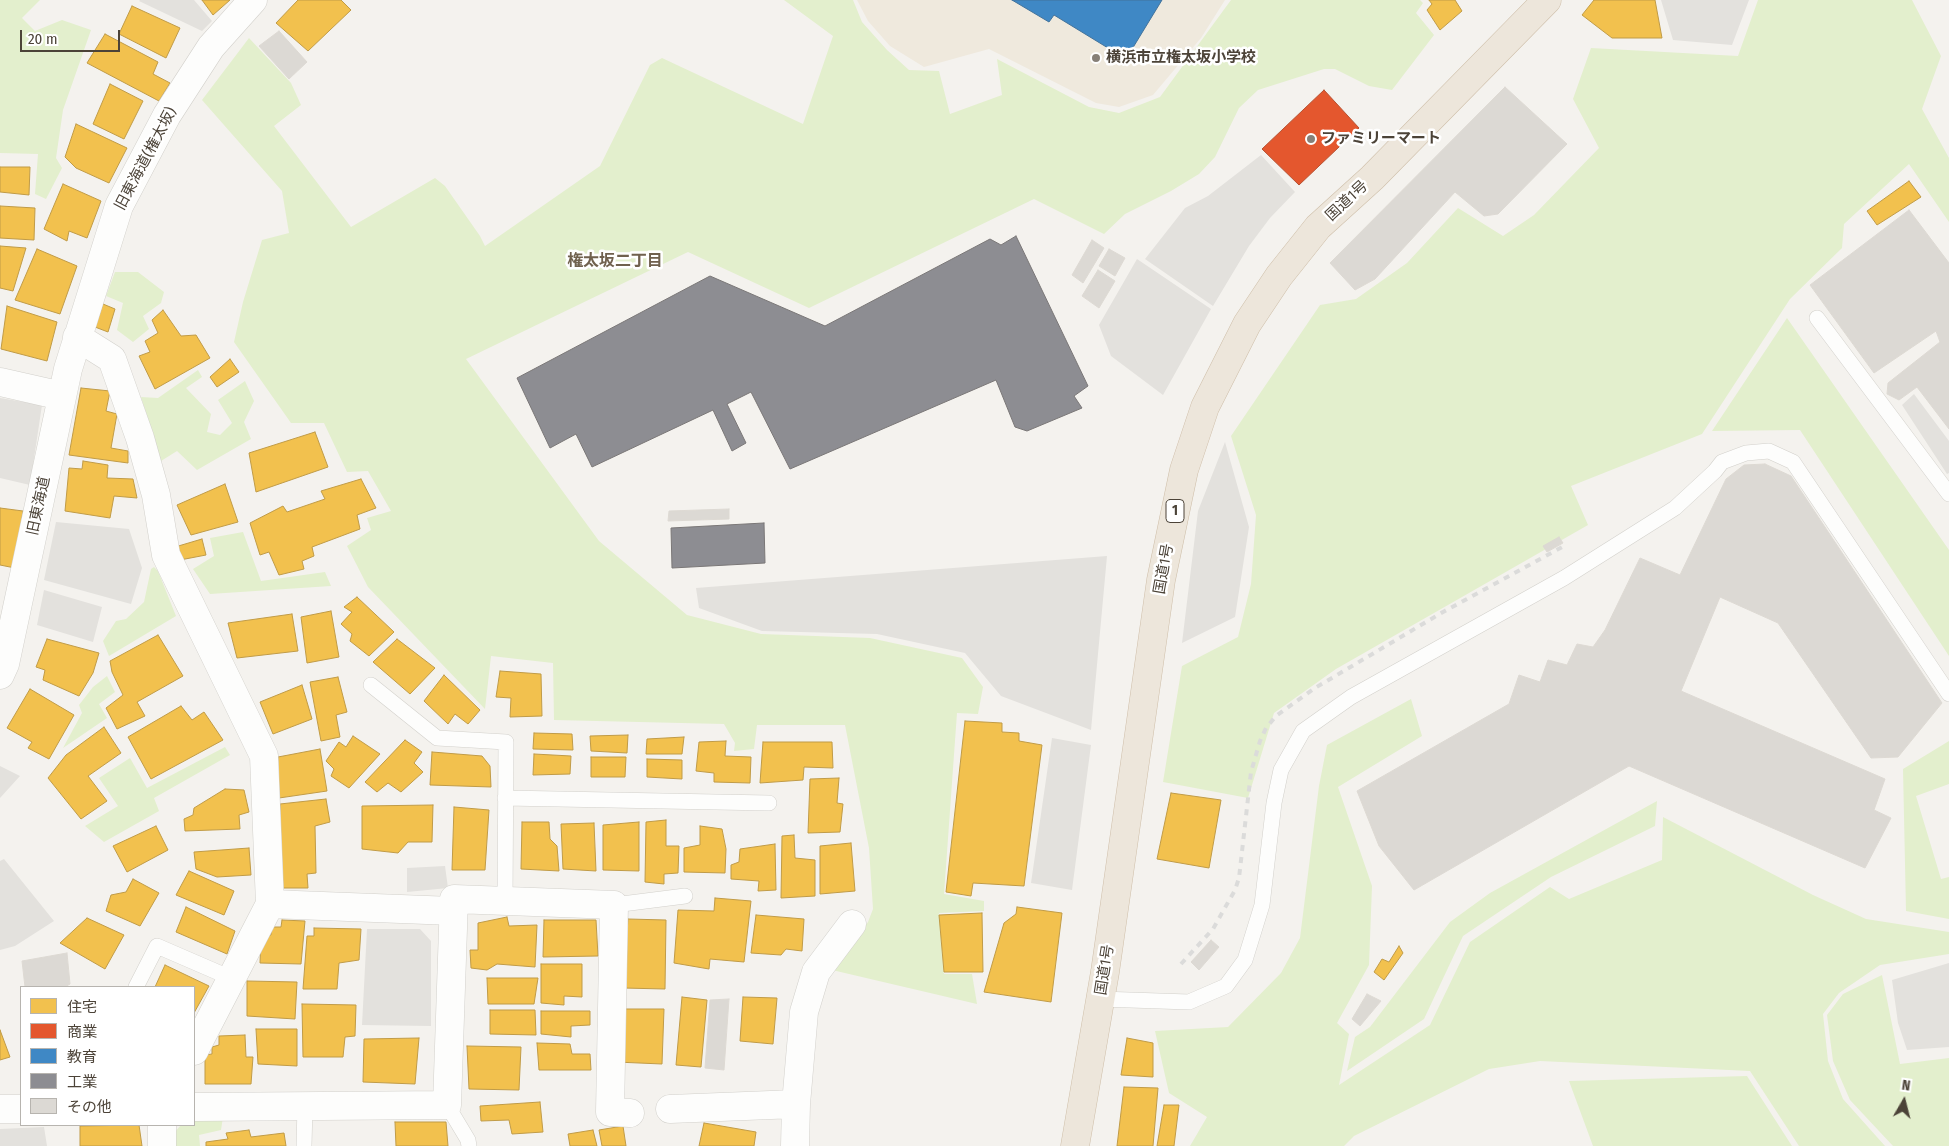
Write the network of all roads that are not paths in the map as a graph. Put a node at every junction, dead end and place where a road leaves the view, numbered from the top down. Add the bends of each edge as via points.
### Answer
1 (253, 0) edge
2 (1547, 0) edge
3 (1817, 318) dead end
4 (77, 337) junction
5 (0, 382) edge
6 (62, 396) junction
7 (1949, 494) edge
8 (0, 675) edge
9 (371, 685) dead end
10 (1949, 694) edge
11 (505, 798) junction
12 (768, 803) dead end
13 (685, 896) dead end
14 (505, 902) junction
15 (270, 904) junction
16 (614, 905) junction
17 (453, 911) junction
18 (852, 924) dead end
19 (231, 978) junction
20 (137, 986) edge
21 (1100, 999) junction
22 (195, 1050) edge
23 (796, 1104) junction
24 (447, 1105) junction
25 (305, 1106) junction
26 (195, 1107) edge
27 (0, 1109) edge
28 (20, 1109) edge
29 (670, 1109) dead end
30 (630, 1113) dead end
31 (162, 1126) edge
32 (162, 1146) edge
33 (304, 1146) edge
34 (469, 1146) edge
35 (795, 1146) edge
36 (1075, 1146) edge

1 - 4 street, 旧東海道(権太坂) via 211,47 167,115 119,206
2 - 21 highway, 国道1号 / 1 via 1372,178 1318,228 1279,276 1247,324 1205,407 1184,470 1161,580
3 - 7 lane
4 - 6 street, 旧東海道
4 - 15 street via 112,359 156,495 166,554 264,756
5 - 6 street
6 - 8 street, 旧東海道
9 - 11 lane via 437,738 506,742
10 - 21 lane via 1793,462 1769,451 1746,453 1722,462 1675,508 1564,578 1351,697 1303,731 1282,770 1274,804 1262,905 1245,960 1226,986 1189,1002
11 - 12 lane
11 - 14 lane
13 - 16 lane
14 - 16 street
14 - 17 street via 454,899
15 - 17 street
15 - 19 street
16 - 30 street via 610,1112
17 - 24 street
18 - 23 street via 816,972 804,1012
19 - 20 lane via 157,946
19 - 22 street
21 - 36 highway, 国道1号 / 1
23 - 29 street
23 - 35 street
24 - 25 street
24 - 34 lane
25 - 26 street
25 - 33 lane
27 - 28 street
31 - 32 street

